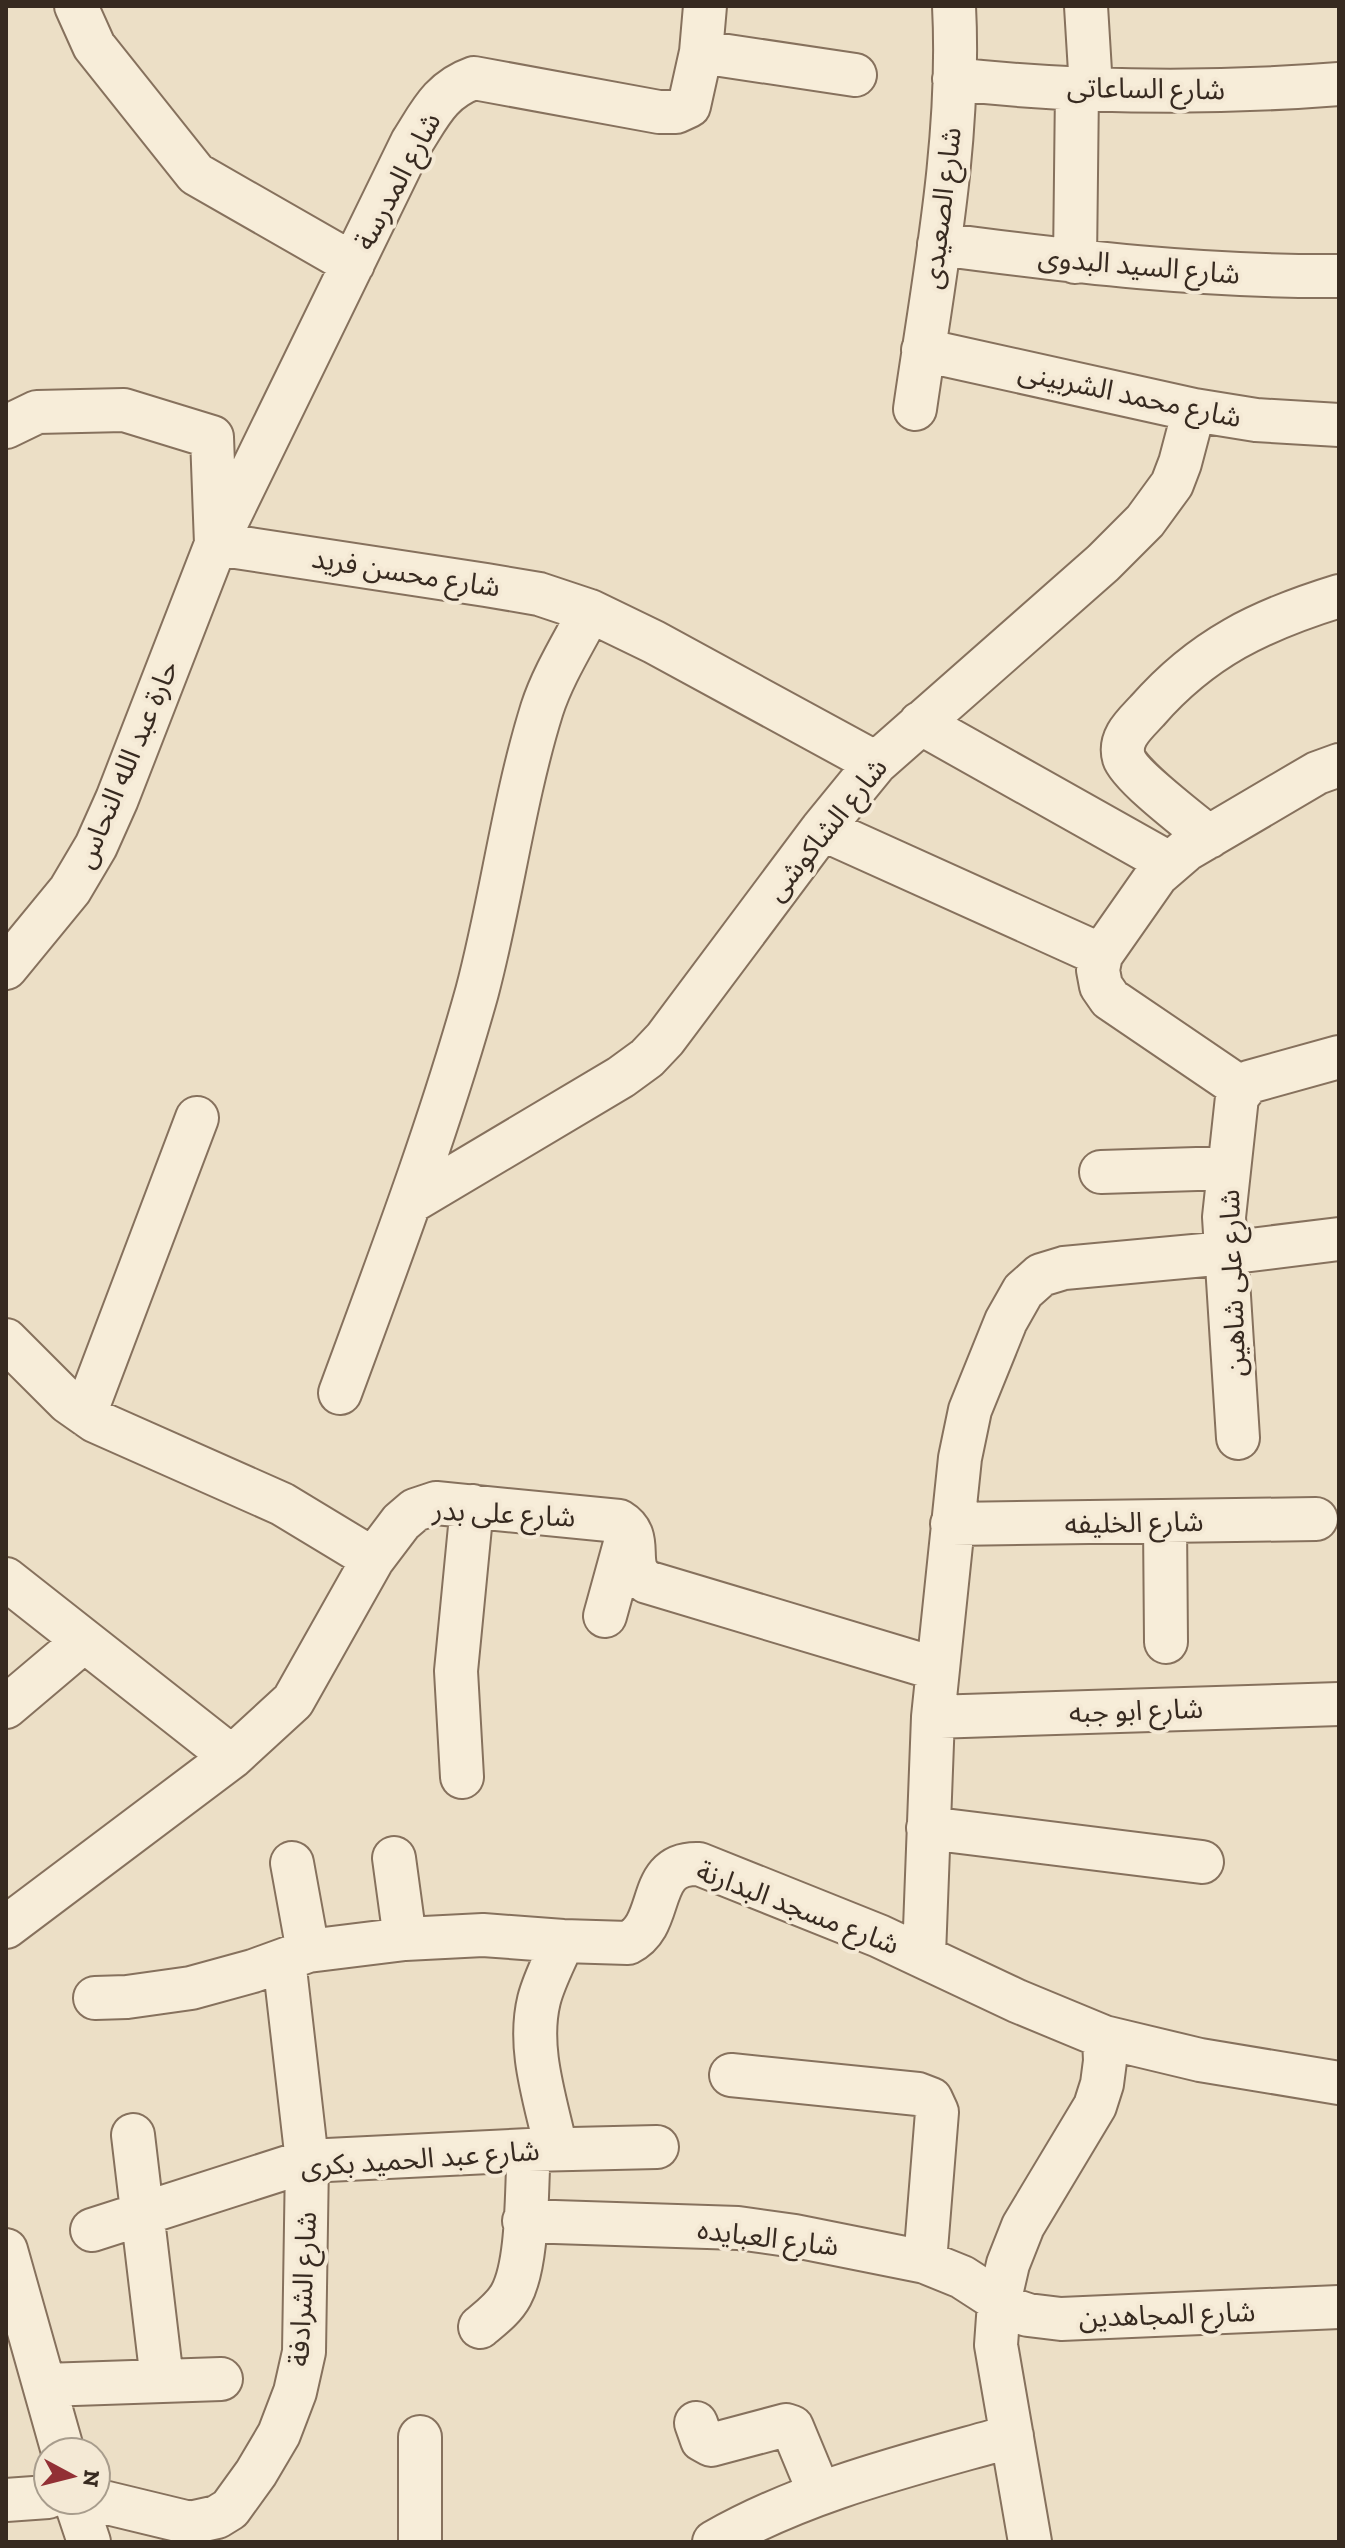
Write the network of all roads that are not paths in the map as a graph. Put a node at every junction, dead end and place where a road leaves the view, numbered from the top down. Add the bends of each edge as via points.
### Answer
1 (76, 6) edge
2 (705, 6) edge
3 (954, 6) edge
4 (1086, 6) edge
5 (701, 52) junction
6 (855, 75) dead end
7 (954, 79) junction
8 (1339, 84) edge
9 (1084, 88) junction
10 (939, 244) junction
11 (1075, 262) junction
12 (353, 264) junction
13 (1339, 276) edge
14 (923, 350) junction
15 (915, 409) dead end
16 (1194, 410) junction
17 (1339, 425) edge
18 (6, 427) edge
19 (216, 544) junction
20 (1339, 596) edge
21 (590, 611) junction
22 (920, 723) junction
23 (876, 763) junction
24 (1339, 765) edge
25 (822, 829) junction
26 (1209, 837) junction
27 (1169, 863) junction
28 (1105, 949) junction
29 (6, 968) edge
30 (1339, 1057) edge
31 (1241, 1088) junction
32 (197, 1118) dead end
33 (1229, 1168) junction
34 (1101, 1172) dead end
35 (411, 1202) junction
36 (1339, 1239) edge
37 (1226, 1253) junction
38 (6, 1340) edge
39 (340, 1393) dead end
40 (85, 1414) junction
41 (1238, 1438) dead end
42 (472, 1506) junction
43 (1316, 1519) dead end
44 (1165, 1522) junction
45 (952, 1524) junction
46 (630, 1527) junction
47 (373, 1559) junction
48 (6, 1579) edge
49 (605, 1616) dead end
50 (84, 1641) junction
51 (1166, 1642) dead end
52 (937, 1669) junction
53 (1339, 1704) edge
54 (6, 1707) edge
55 (933, 1717) junction
56 (232, 1757) junction
57 (462, 1777) dead end
58 (928, 1828) junction
59 (394, 1858) dead end
60 (1202, 1862) dead end
61 (292, 1863) dead end
62 (6, 1927) edge
63 (405, 1939) junction
64 (563, 1941) junction
65 (296, 1955) junction
66 (924, 1955) junction
67 (95, 1998) dead end
68 (1104, 2037) junction
69 (731, 2075) dead end
70 (1339, 2083) edge
71 (133, 2135) dead end
72 (657, 2147) dead end
73 (542, 2149) junction
74 (307, 2161) junction
75 (142, 2213) junction
76 (524, 2221) junction
77 (92, 2230) dead end
78 (6, 2250) edge
79 (925, 2262) junction
80 (999, 2303) junction
81 (1339, 2307) edge
82 (480, 2327) dead end
83 (221, 2379) dead end
84 (162, 2380) junction
85 (45, 2385) junction
86 (696, 2423) dead end
87 (59, 2436) edge
88 (1012, 2436) junction
89 (420, 2437) dead end
90 (819, 2492) junction
91 (32, 2498) edge
92 (6, 2500) edge
93 (112, 2504) edge
94 (80, 2516) edge
95 (1028, 2526) edge
96 (205, 2532) edge
97 (89, 2542) edge
98 (420, 2542) edge
99 (714, 2542) edge
100 (1052, 2542) edge

1 - 12 street via 94,46 196,174
2 - 5 street, شارع المدرسة
3 - 7 street, شارع الصعيدى
4 - 9 street
5 - 6 street
5 - 12 street, شارع المدرسة via 689,106 676,112 474,78 459,83 444,94 412,142
7 - 9 street, شارع الساعاتى
7 - 10 street, شارع الصعيدى
8 - 9 street, شارع الساعاتى
9 - 11 street
10 - 11 street, شارع السيد البدوى
10 - 14 street, شارع الصعيدى
11 - 13 street, شارع السيد البدوى
12 - 19 street, شارع المدرسة
14 - 15 street, شارع الصعيدى
14 - 16 street, شارع محمد الشربينى
16 - 17 street, شارع محمد الشربينى
16 - 22 street, شارع الشاكوشى via 1172,484 1145,521
18 - 19 street via 37,412 124,410 212,437
19 - 21 street, شارع محسن فريد via 539,594
19 - 29 street, حارة عبد الله النحاس via 96,846 70,890
20 - 26 street via 1267,621 1216,648 1163,693 1125,738 1123,756 1133,771
21 - 23 street, شارع محسن فريد
21 - 35 street via 543,705 477,990
22 - 23 street, شارع الشاكوشى
22 - 27 street
23 - 25 street, شارع الشاكوشى
24 - 26 street
25 - 28 street
25 - 35 street, شارع الشاكوشى via 647,1058
26 - 27 street
27 - 28 street via 1145,888
28 - 31 street via 1098,970 1110,999
30 - 31 street
31 - 33 street, شارع على شاهين
32 - 40 street
33 - 34 street
33 - 37 street, شارع على شاهين
35 - 39 street
36 - 37 street
37 - 41 street, شارع على شاهين
37 - 45 street via 1064,1268 1041,1275 1023,1291 970,1410
38 - 40 street
40 - 47 street via 282,1504
42 - 46 street, شارع على بدر via 619,1521
42 - 47 street, شارع على بدر via 436,1503 415,1510
42 - 57 street via 456,1671
43 - 44 street, شارع الخليفه
44 - 45 street, شارع الخليفه
44 - 51 street
45 - 52 street
46 - 49 street
46 - 52 street via 635,1569 647,1582
47 - 56 street, شارع على بدر via 293,1701
48 - 50 street
50 - 54 street
50 - 56 street
52 - 55 street
53 - 55 street, شارع ابو جبه
55 - 58 street
56 - 62 street, شارع على بدر
58 - 60 street
58 - 66 street
59 - 63 street
61 - 65 street, شارع الشرادفة
63 - 64 street, شارع مسجد البدارنة via 483,1935
63 - 65 street, شارع مسجد البدارنة
64 - 66 street, شارع مسجد البدارنة via 619,1944 636,1939 648,1926 667,1875 675,1868 699,1864
64 - 73 street via 539,2000 535,2026
65 - 67 street, شارع مسجد البدارنة via 191,1988
65 - 74 street, شارع الشرادفة
66 - 68 street, شارع مسجد البدارنة
68 - 70 street, شارع مسجد البدارنة via 1200,2060
68 - 80 street via 1105,2061 1095,2106 1023,2226
69 - 79 street via 931,2099 937,2112
71 - 75 street
72 - 73 street, شارع عبد الحميد بكرى
73 - 74 street, شارع عبد الحميد بكرى
73 - 76 street
74 - 75 street, شارع عبد الحميد بكرى
74 - 96 street, شارع الشرادفة via 304,2352 295,2392 256,2473
75 - 77 street, شارع عبد الحميد بكرى
75 - 84 street
76 - 79 street, شارع العبايده via 738,2228
76 - 82 street via 519,2274 511,2295
78 - 85 street
79 - 80 street, شارع العبايده via 962,2277
80 - 81 street, شارع المجاهدين via 1028,2315 1061,2319
80 - 88 street via 996,2345
83 - 84 street
84 - 85 street
85 - 87 street
86 - 90 street via 702,2440 711,2445 792,2427
88 - 90 street
88 - 95 street
89 - 98 street
90 - 99 street
91 - 92 street
93 - 96 street, شارع الشرادفة via 190,2523
94 - 97 street
95 - 100 street

